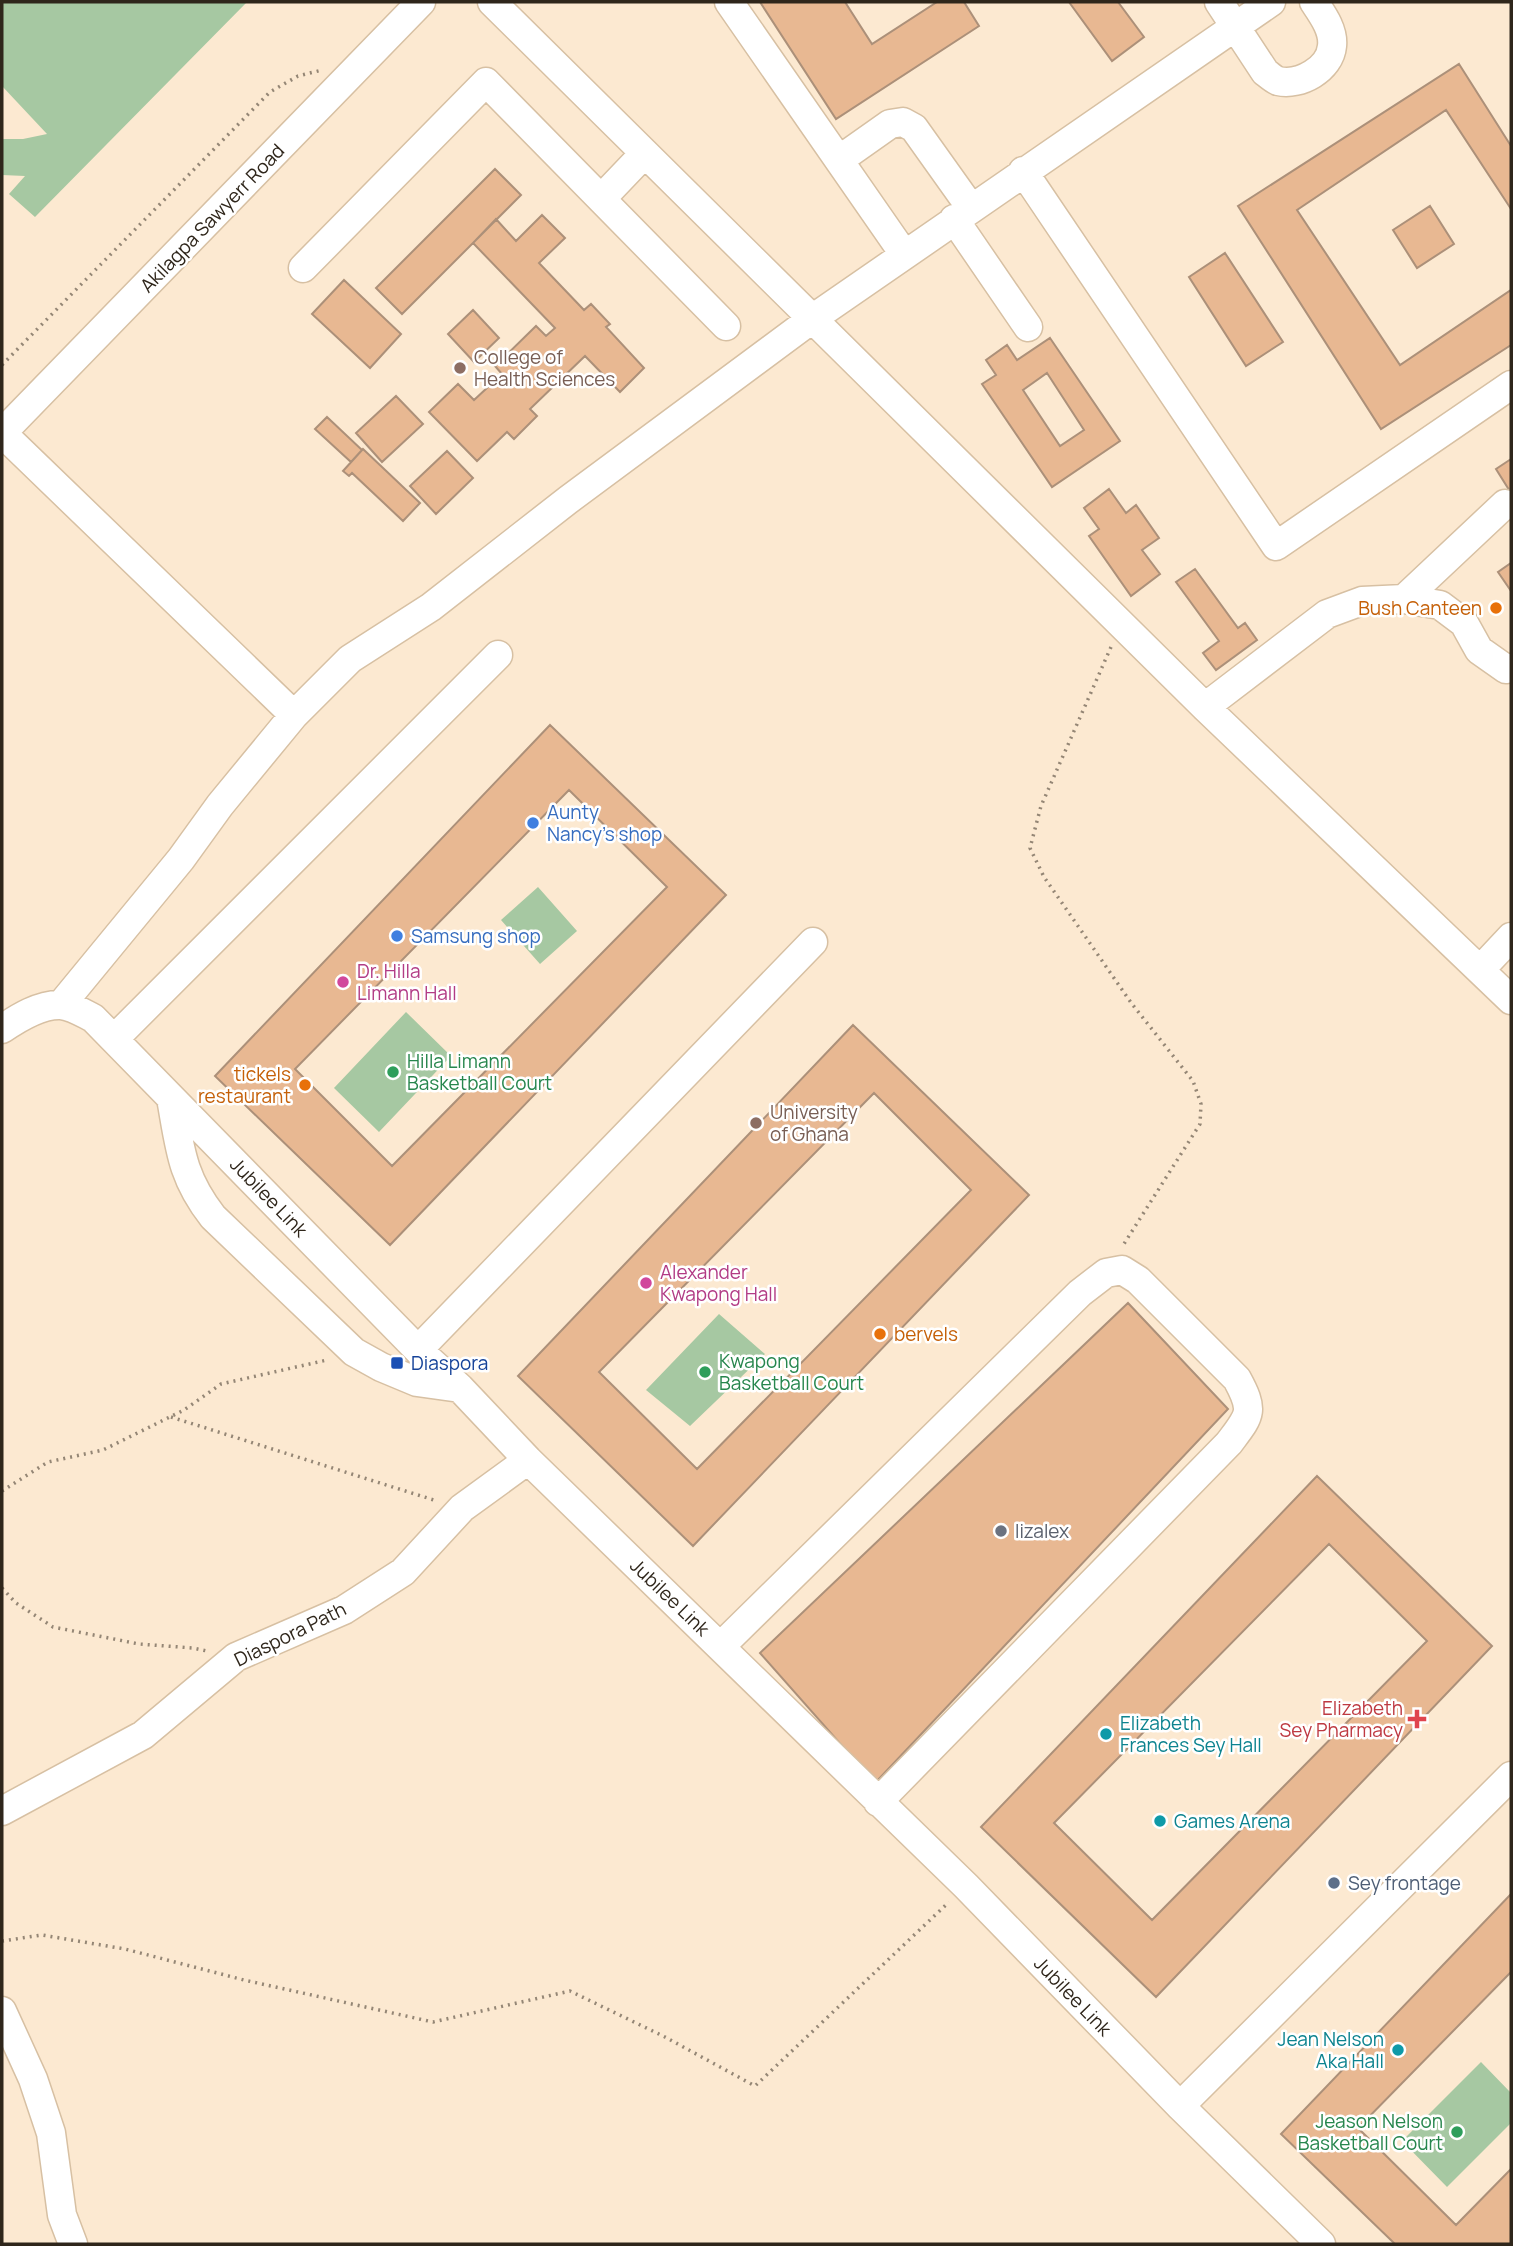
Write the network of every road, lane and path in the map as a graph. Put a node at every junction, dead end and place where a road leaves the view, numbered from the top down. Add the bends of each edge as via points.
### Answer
1 (421, 2) edge
2 (492, 2) edge
3 (729, 2) edge
4 (1219, 2) edge
5 (1271, 2) edge
6 (1314, 2) edge
7 (1236, 26) junction
8 (368, 58) junction
9 (644, 154) junction
10 (839, 160) junction
11 (1023, 171) junction
12 (601, 199) junction
13 (963, 214) junction
14 (904, 254) junction
15 (303, 268) dead end
16 (812, 319) junction
17 (726, 326) dead end
18 (1028, 327) dead end
19 (2, 365) edge
20 (1511, 385) edge
21 (2, 433) edge
22 (1505, 504) dead end
23 (1404, 599) junction
24 (1121, 624) junction
25 (499, 655) dead end
26 (1511, 668) edge
27 (1205, 708) junction
28 (294, 715) junction
29 (1511, 937) edge
30 (813, 942) dead end
31 (1480, 970) junction
32 (1511, 1000) edge
33 (61, 1005) junction
34 (2, 1029) edge
35 (114, 1039) junction
36 (171, 1098) junction
37 (1106, 1273) junction
38 (418, 1350) junction
39 (354, 1352) junction
40 (460, 1388) junction
41 (170, 1417) junction
42 (528, 1460) junction
43 (2, 1491) edge
44 (463, 1508) junction
45 (2, 1588) edge
46 (721, 1646) junction
47 (236, 1657) junction
48 (1511, 1776) edge
49 (878, 1802) junction
50 (2, 1811) edge
51 (966, 1886) junction
52 (2, 1941) edge
53 (2, 2011) edge
54 (1180, 2106) junction
55 (73, 2244) edge
56 (1321, 2244) edge

1 - 8 street, Akilagpa Sawyerr Road
2 - 9 street
3 - 10 street
4 - 7 street
5 - 7 street
6 - 7 street via 1331,32 1332,47 1325,63 1311,76 1290,82 1276,80 1265,72
7 - 11 street
8 - 19 path via 298,76 270,92
8 - 21 street, Akilagpa Sawyerr Road
9 - 12 street
9 - 16 street
10 - 13 street via 890,124 903,122 914,128
10 - 14 street
11 - 13 street
11 - 20 street via 1276,546
12 - 15 street via 486,82
12 - 17 street
13 - 14 street
13 - 18 street
14 - 16 street
16 - 24 street
16 - 28 street via 431,607 350,659
21 - 28 street
22 - 23 street
23 - 26 street via 1440,605 1464,623 1479,650
23 - 27 street via 1362,601 1327,614
24 - 27 street
24 - 37 path via 1041,806 1030,848 1044,877 1124,994 1193,1081 1201,1104 1200,1124
25 - 35 street
27 - 31 street
28 - 33 street
29 - 31 street
30 - 38 street
31 - 32 street
33 - 34 street via 43,1008
33 - 35 street, Jubilee Link via 93,1018
35 - 36 street, Jubilee Link
36 - 38 street, Jubilee Link
36 - 39 street via 181,1155 197,1197
37 - 46 street via 1071,1302
37 - 49 street via 1122,1270 1138,1280 1237,1380 1248,1398 1248,1418 1229,1443
38 - 40 street, Jubilee Link
39 - 40 street via 416,1382
39 - 41 path via 221,1384
40 - 42 street, Jubilee Link
41 - 43 path via 103,1450 48,1462
41 - 44 path
42 - 44 street, Diaspora Path
42 - 46 street, Jubilee Link
44 - 47 street, Diaspora Path via 403,1572 344,1609
45 - 47 path via 53,1627
46 - 49 street, Jubilee Link
47 - 50 street, Diaspora Path via 143,1735
48 - 54 street
49 - 51 street, Jubilee Link
51 - 52 path via 755,2086 570,1992 433,2022 125,1950 42,1935
51 - 54 street, Jubilee Link
53 - 55 street via 51,2133 62,2215
54 - 56 street, Jubilee Link

